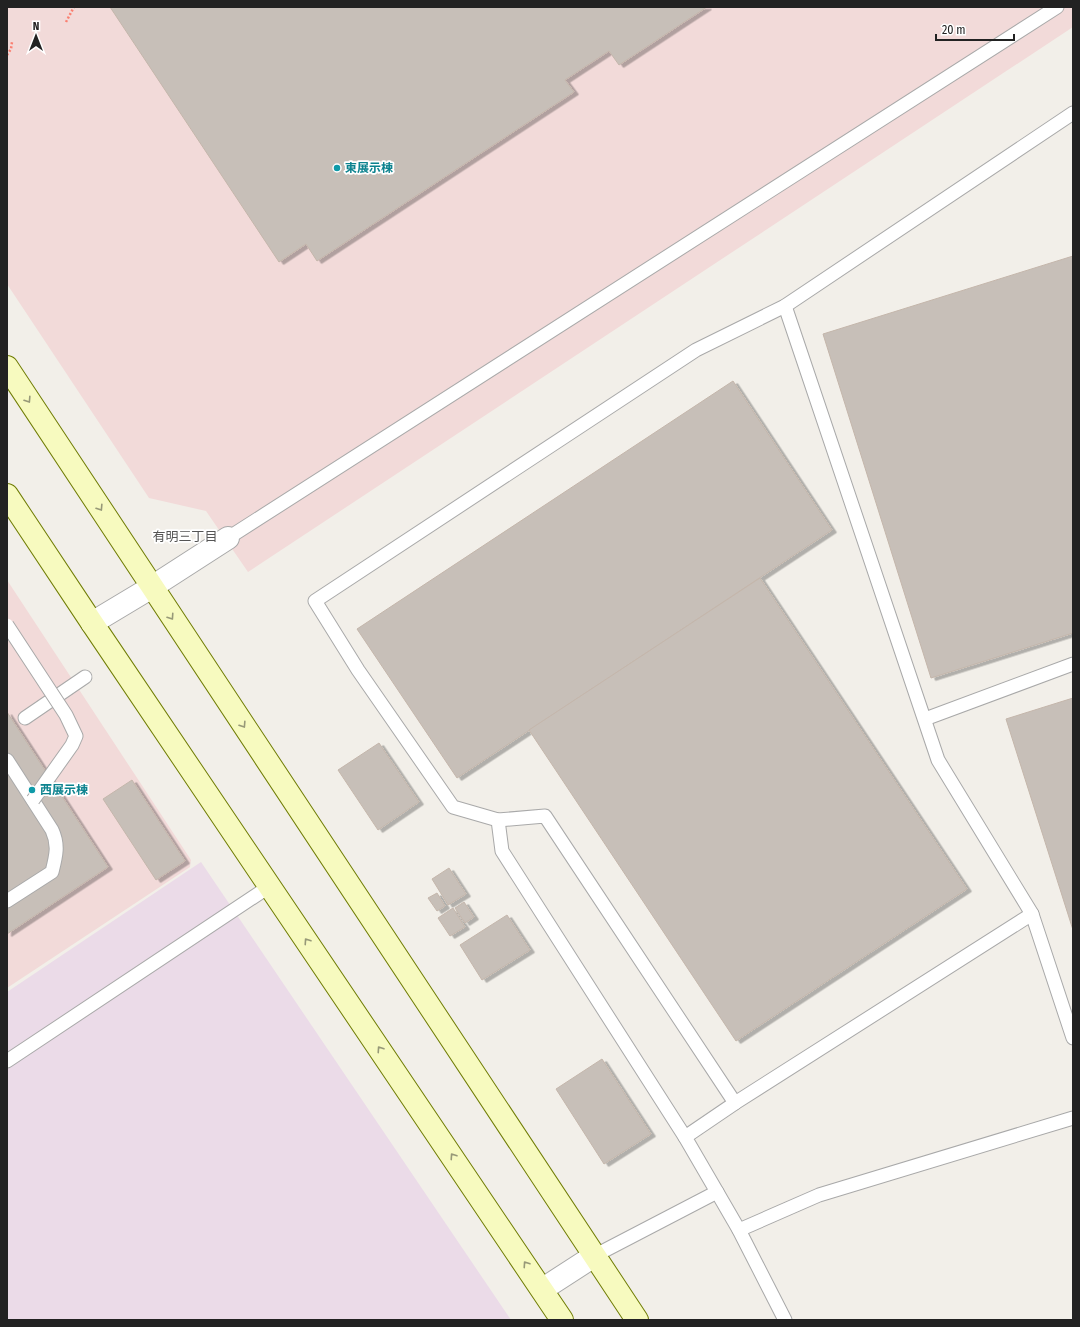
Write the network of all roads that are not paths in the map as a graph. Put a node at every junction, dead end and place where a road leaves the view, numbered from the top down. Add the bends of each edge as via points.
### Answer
1 (1057, 7) edge
2 (1073, 113) edge
3 (785, 306) junction
4 (7, 367) edge
5 (7, 495) edge
6 (228, 538) joint
7 (152, 587) junction
8 (92, 623) junction
9 (7, 625) edge
10 (1073, 664) edge
11 (85, 677) dead end
12 (25, 718) dead end
13 (925, 719) junction
14 (7, 760) edge
15 (33, 800) junction
16 (498, 820) junction
17 (270, 886) junction
18 (7, 901) edge
19 (1032, 914) junction
20 (1073, 1038) edge
21 (7, 1061) edge
22 (735, 1103) junction
23 (1073, 1118) edge
24 (685, 1137) junction
25 (717, 1192) junction
26 (739, 1230) junction
27 (594, 1256) junction
28 (542, 1289) junction
29 (562, 1320) edge
30 (637, 1320) edge
31 (784, 1320) edge

1 - 6 lane
2 - 3 lane
3 - 13 lane
3 - 16 lane via 696,350 315,601 358,670 453,807
4 -> 7 main road
5 - 8 main road
6 - 7 street
7 - 8 street
7 -> 27 main road
8 - 17 main road
9 - 15 lane, bridge via 66,715 76,736
10 - 13 lane
11 - 12 lane
13 - 19 lane via 938,760
14 - 15 lane
15 - 18 lane via 56,839 57,850 52,872
16 - 22 lane via 545,816
16 - 24 lane via 502,851
17 - 21 lane
28 -> 17 main road
19 - 20 lane
19 - 22 lane
22 - 24 lane
23 - 26 lane via 819,1195
24 - 25 lane
25 - 26 lane
25 - 27 lane
26 - 31 lane
27 - 28 street
27 - 30 main road
28 - 29 main road

